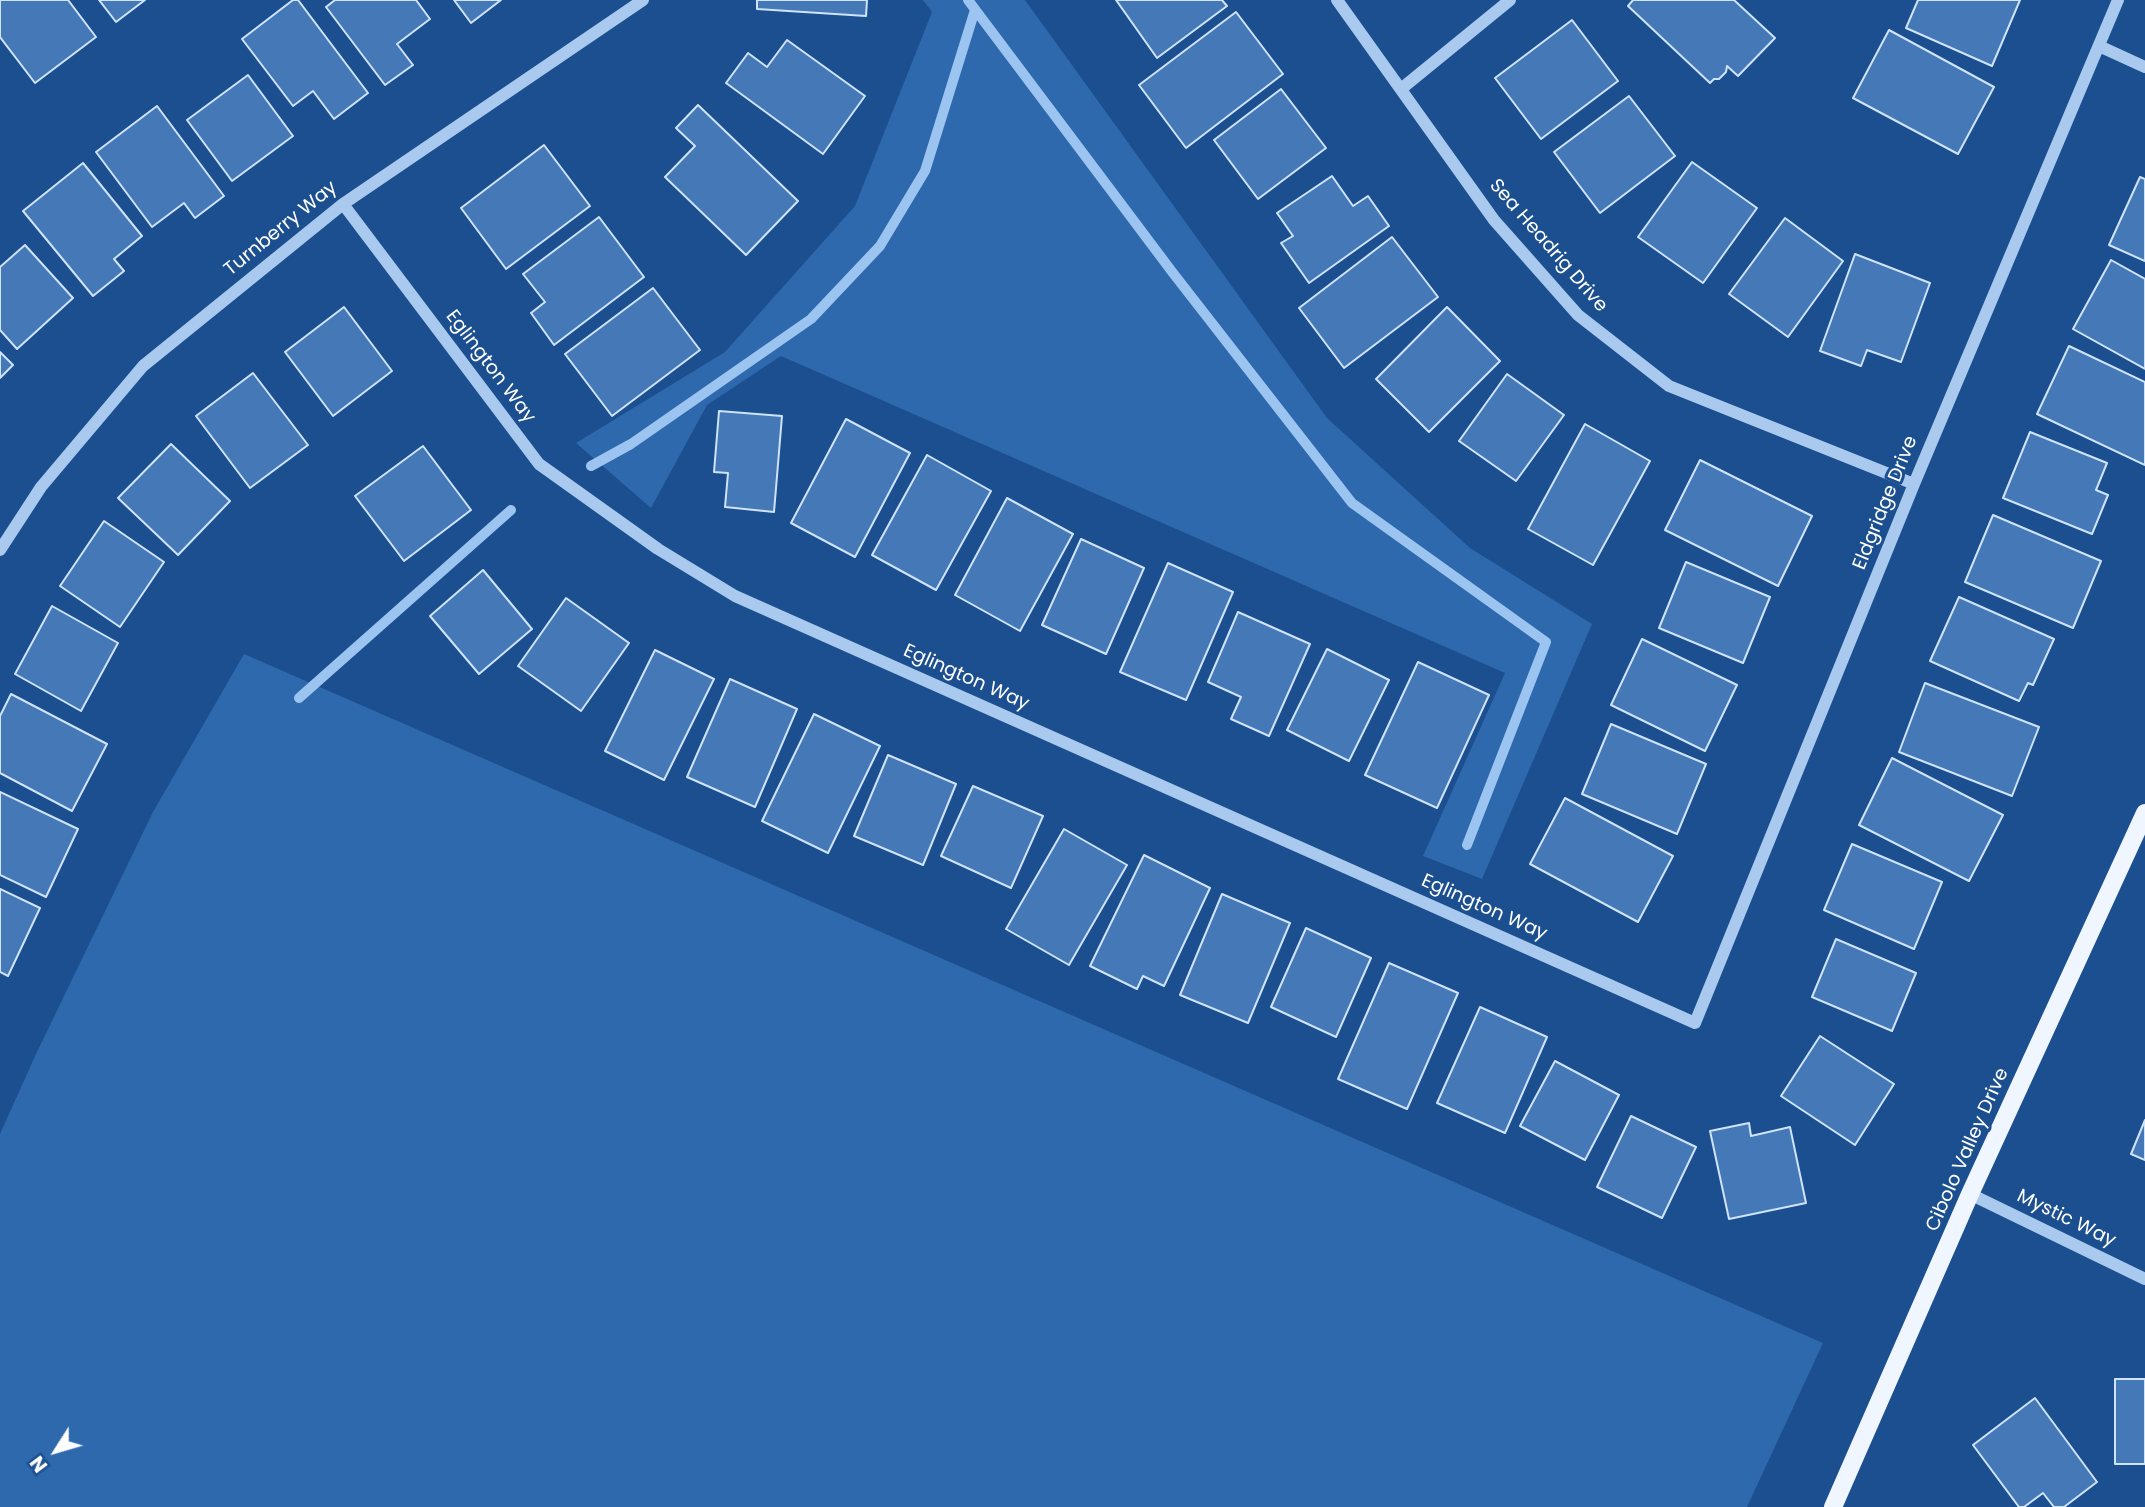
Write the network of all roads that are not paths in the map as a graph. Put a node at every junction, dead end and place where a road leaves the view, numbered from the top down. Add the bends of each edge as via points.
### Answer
1 (643, 0) edge
2 (1337, 0) edge
3 (1510, 0) edge
4 (2118, 0) edge
5 (2099, 46) junction
6 (2145, 67) edge
7 (1401, 89) junction
8 (343, 204) junction
9 (1914, 484) junction
10 (0, 550) edge
11 (2145, 813) edge
12 (1695, 1023) joint
13 (1970, 1194) junction
14 (2145, 1279) edge
15 (1833, 1507) edge

1 - 8 street, Turnberry Way
2 - 7 street, Sea Headrig Drive
3 - 7 street
4 - 5 street, Eldgridge Drive
5 - 6 street
5 - 9 street, Eldgridge Drive
7 - 9 street, Sea Headrig Drive via 1494,220 1578,315 1669,386
8 - 10 street, Turnberry Way via 143,366 41,486
8 - 12 street, Eglington Way via 539,464 658,549 734,596
9 - 12 street, Eldgridge Drive
11 - 13 main road, Cibolo Valley Drive
13 - 14 street, Mystic Way
13 - 15 main road, Cibolo Valley Drive

